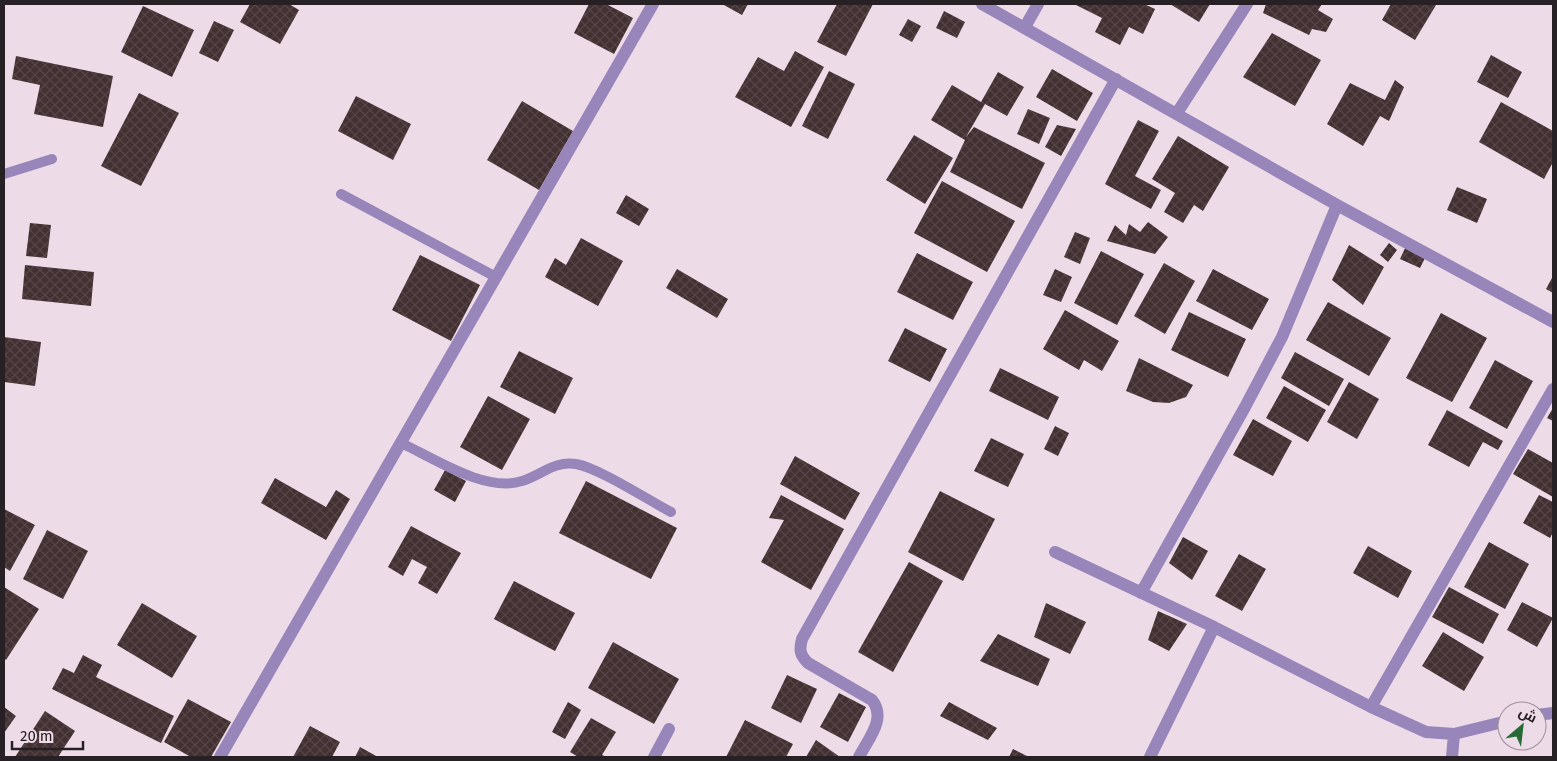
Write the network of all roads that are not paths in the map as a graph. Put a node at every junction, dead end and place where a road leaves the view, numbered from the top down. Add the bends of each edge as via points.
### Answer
1 (653, 4) edge
2 (982, 4) edge
3 (1038, 4) edge
4 (1247, 4) edge
5 (1024, 28) junction
6 (1116, 79) junction
7 (1177, 113) junction
8 (52, 159) dead end
9 (4, 174) edge
10 (341, 194) dead end
11 (1337, 205) junction
12 (496, 277) junction
13 (1553, 322) edge
14 (1553, 389) edge
15 (401, 443) junction
16 (671, 512) dead end
17 (1054, 552) dead end
18 (1141, 593) junction
19 (1214, 627) junction
20 (1371, 707) junction
21 (1497, 724) edge
22 (669, 729) dead end
23 (1454, 734) junction
24 (220, 757) edge
25 (654, 757) edge
26 (859, 757) edge
27 (1150, 757) edge
28 (1452, 757) edge

1 - 12 street
2 - 5 street
3 - 5 street
4 - 7 street
5 - 6 street
6 - 7 street
6 - 26 street via 802,639 799,649 808,663 877,706 877,722
7 - 11 street
8 - 9 lane
10 - 12 lane
11 - 13 street
11 - 18 street via 1282,337
12 - 15 street
14 - 20 street
15 - 16 lane via 471,476 497,483 523,481 548,467 576,464
15 - 24 street
17 - 18 street
18 - 19 street
19 - 20 street
19 - 27 street
20 - 23 street via 1426,732
21 - 23 street
22 - 25 street
23 - 28 street

